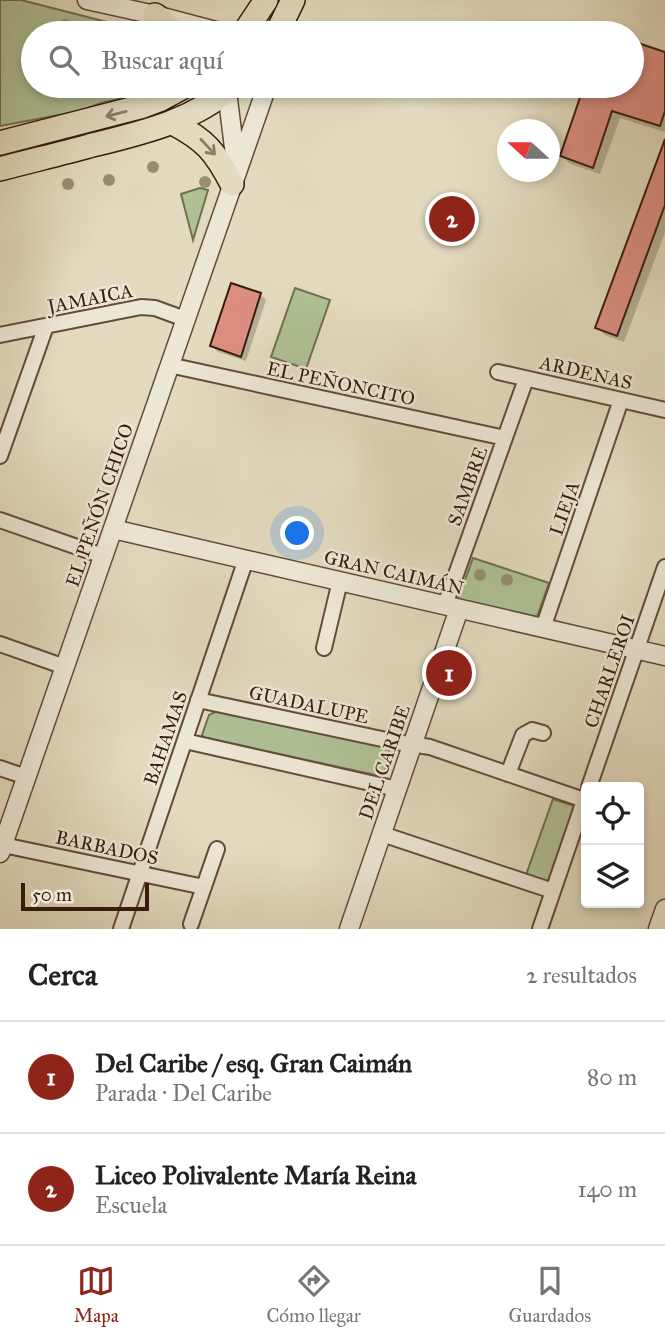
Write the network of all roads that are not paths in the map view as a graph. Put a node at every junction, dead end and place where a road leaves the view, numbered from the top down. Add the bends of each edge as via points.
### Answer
1 (87, 0) edge
2 (265, 0) edge
3 (293, 0) edge
4 (155, 15) junction
5 (163, 21) edge
6 (178, 21) edge
7 (252, 21) edge
8 (284, 21) edge
9 (163, 98) edge
10 (215, 98) edge
11 (230, 98) edge
12 (263, 98) edge
13 (173, 123) junction
14 (0, 143) edge
15 (0, 169) edge
16 (234, 177) junction
17 (186, 319) junction
18 (46, 326) junction
19 (0, 335) edge
20 (169, 365) junction
21 (498, 372) dead end
22 (526, 379) junction
23 (621, 400) junction
24 (665, 410) edge
25 (505, 438) junction
26 (0, 456) edge
27 (0, 520) edge
28 (113, 529) junction
29 (103, 556) junction
30 (246, 559) junction
31 (665, 567) edge
32 (340, 581) junction
33 (452, 607) junction
34 (543, 628) junction
35 (0, 644) edge
36 (324, 648) dead end
37 (636, 650) junction
38 (665, 656) edge
39 (65, 667) junction
40 (198, 700) junction
41 (543, 733) dead end
42 (185, 741) junction
43 (413, 745) junction
44 (0, 768) edge
45 (508, 774) junction
46 (26, 777) junction
47 (591, 782) edge
48 (397, 789) junction
49 (581, 792) edge
50 (581, 811) edge
51 (382, 834) junction
52 (1, 849) edge
53 (217, 849) dead end
54 (140, 873) junction
55 (204, 887) junction
56 (553, 891) junction
57 (665, 909) edge
58 (191, 924) dead end
59 (121, 929) edge
60 (349, 929) edge
61 (540, 929) edge
62 (658, 929) edge

1 - 4 street
2 - 7 main road
3 - 8 main road
4 - 5 main road
4 - 6 street
9 -> 14 main road
10 - 13 main road
11 - 16 street, EL PEÑÓN CHICO
12 - 16 street, EL PEÑÓN CHICO
13 - 15 main road
13 -> 16 main road via 206,144
16 - 17 street, EL PEÑÓN CHICO
17 - 18 street, JAMAICA via 141,307
17 - 20 street, EL PEÑÓN CHICO
18 - 19 street, JAMAICA
18 - 26 street
20 - 25 street, EL PEÑONCITO
20 - 28 street, EL PEÑÓN CHICO
21 - 22 street, ARDENAS
22 - 23 street, ARDENAS
22 - 25 street, SAMBRE
23 - 24 street, ARDENAS
23 - 34 street, LIEJA
25 - 33 street, SAMBRE
27 - 29 street
28 - 29 street, EL PEÑÓN CHICO
28 - 30 street, GRAN CAIMÁN
29 - 39 street, EL PEÑÓN CHICO
30 - 32 street, GRAN CAIMÁN
30 - 40 street, BAHAMAS
31 - 37 street, CHARLEROI
32 - 33 street, GRAN CAIMÁN
32 - 36 street
33 - 34 street, GRAN CAIMÁN
33 - 43 street, DEL CARIBE
34 - 37 street, GRAN CAIMÁN
35 - 39 street
37 - 38 street, GRAN CAIMÁN
37 - 47 street, CHARLEROI
39 - 46 street, EL PEÑÓN CHICO
40 - 42 street, BAHAMAS
40 - 43 street, GUADALUPE
41 - 45 street via 532,730 523,735
42 - 48 street
42 - 54 street, BAHAMAS
43 - 45 street, GUADALUPE
43 - 48 street, DEL CARIBE
44 - 46 street
45 - 49 street, GUADALUPE
46 - 52 street, EL PEÑÓN CHICO
48 - 51 street, DEL CARIBE
50 - 56 street, CHARLEROI
51 - 56 street
51 - 60 street, DEL CARIBE
52 - 54 street, BARBADOS
53 - 55 street
54 - 55 street, BARBADOS
54 - 59 street, BAHAMAS
55 - 58 street
56 - 61 street, CHARLEROI
57 - 62 street

